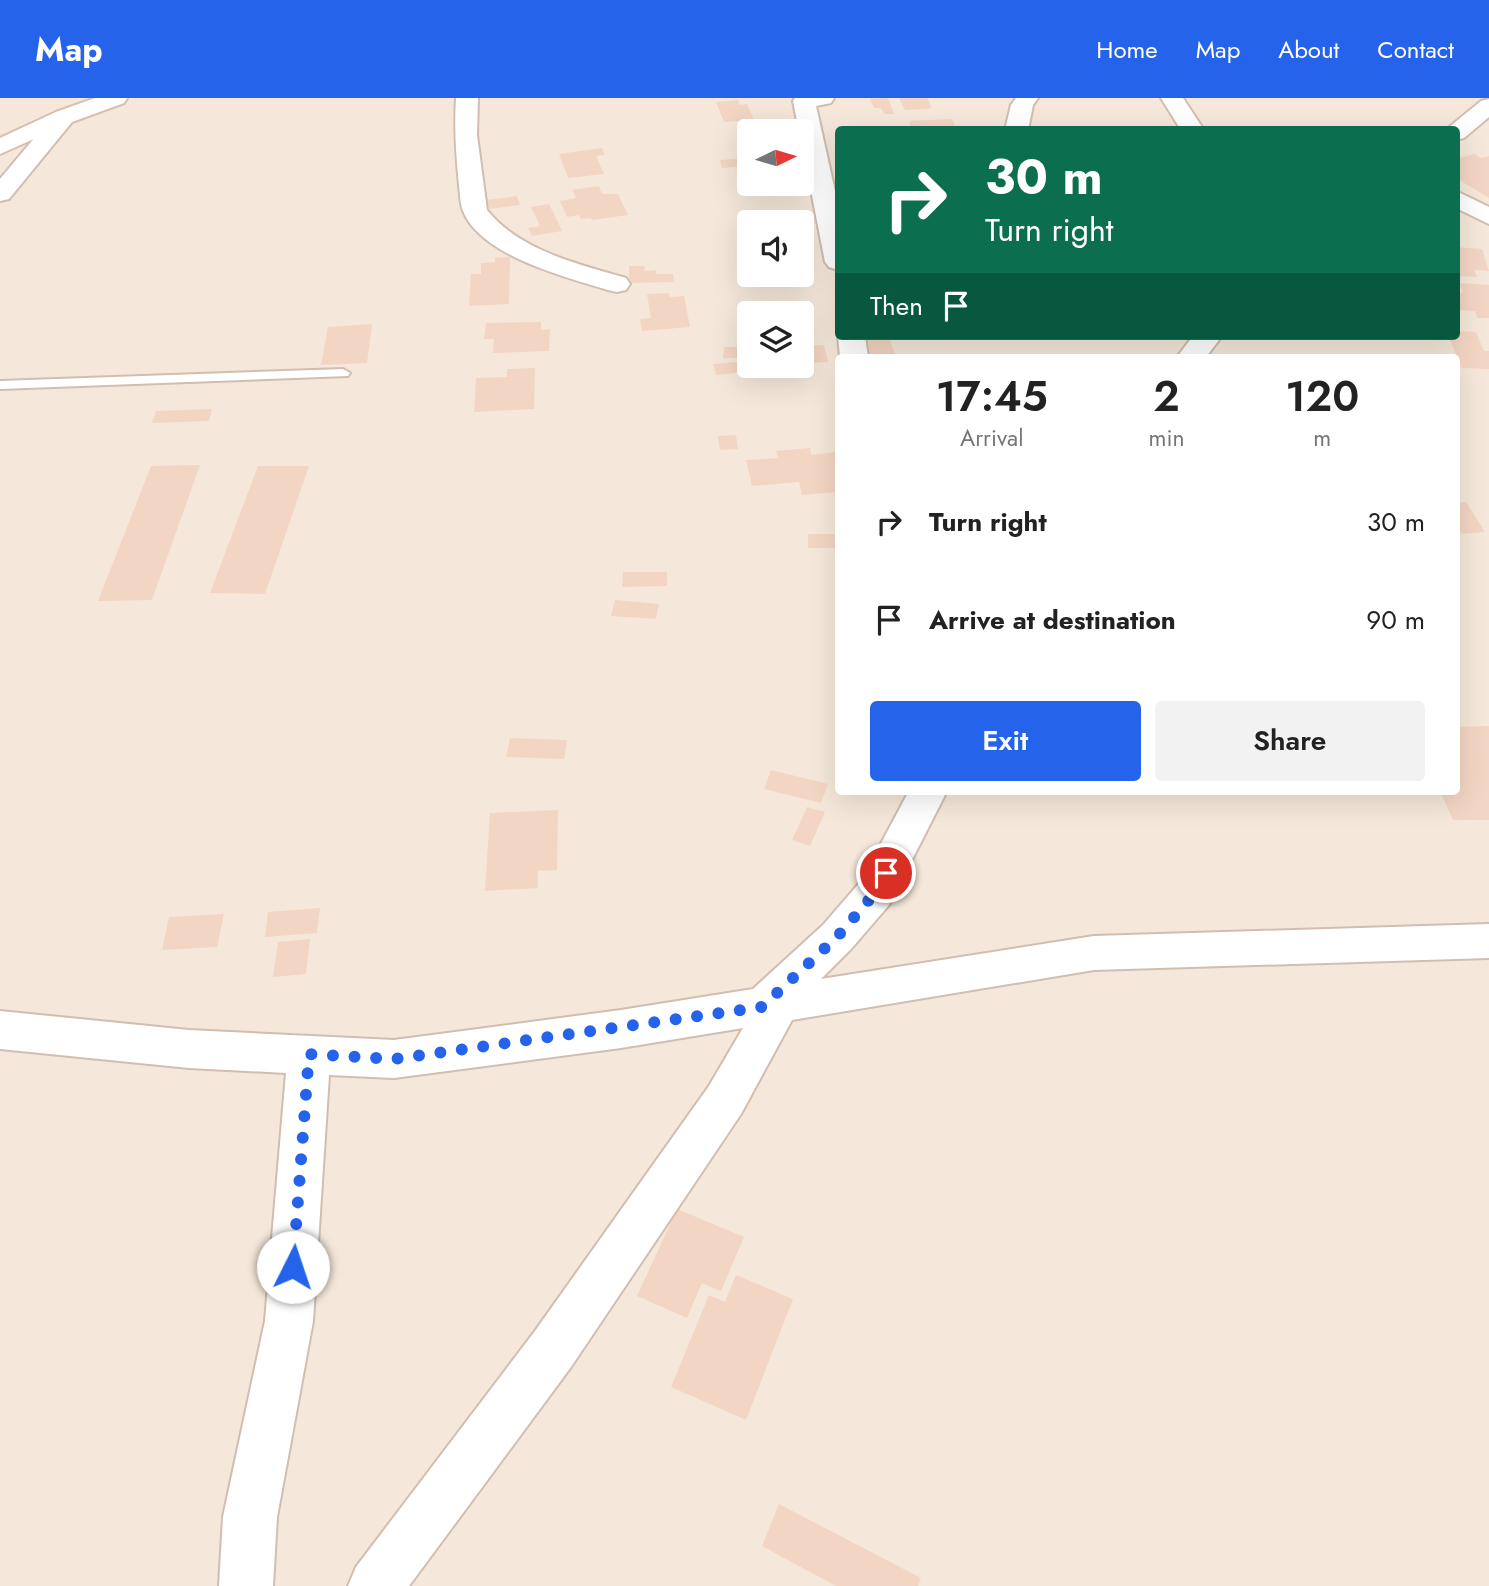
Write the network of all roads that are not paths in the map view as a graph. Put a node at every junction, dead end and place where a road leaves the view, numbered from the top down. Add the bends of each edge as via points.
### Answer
1 (116, 98) edge
2 (467, 98) edge
3 (823, 98) edge
4 (1027, 98) edge
5 (1172, 98) edge
6 (1489, 106) edge
7 (64, 117) junction
8 (1017, 126) edge
9 (1190, 126) edge
10 (1460, 130) edge
11 (0, 147) edge
12 (0, 194) edge
13 (1460, 200) edge
14 (1489, 217) edge
15 (835, 224) edge
16 (617, 284) dead end
17 (1205, 340) edge
18 (1193, 354) edge
19 (343, 373) dead end
20 (0, 385) edge
21 (926, 795) edge
22 (1489, 941) edge
23 (770, 1006) junction
24 (0, 1031) edge
25 (309, 1054) junction
26 (246, 1586) edge
27 (375, 1586) edge

1 - 7 street
2 - 16 street via 465,135 475,211 480,219 510,245
3 - 15 street via 804,101
4 - 8 street
5 - 9 street
6 - 10 street
7 - 11 street
7 - 12 street
13 - 14 street
17 - 18 street
19 - 20 lane
21 - 23 street via 875,893
22 - 23 street via 1094,953
23 - 25 street via 394,1059
23 - 27 street via 725,1100 694,1146 553,1349
24 - 25 street via 189,1049
25 - 26 street via 289,1321 250,1517

